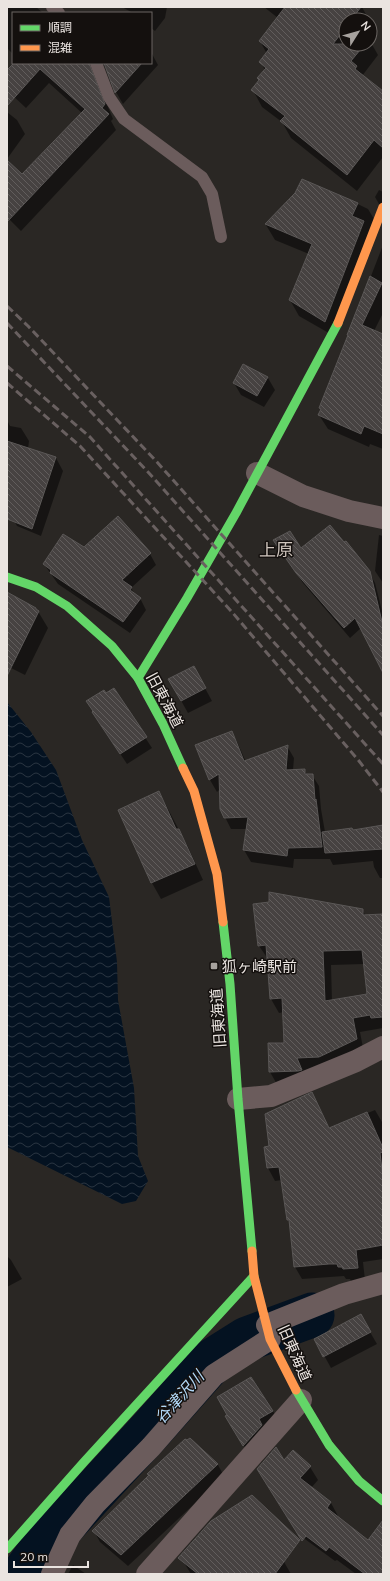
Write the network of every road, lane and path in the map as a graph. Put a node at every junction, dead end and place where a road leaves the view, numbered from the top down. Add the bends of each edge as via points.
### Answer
1 (96, 64) edge
2 (383, 207) edge
3 (221, 237) dead end
4 (257, 473) junction
5 (383, 518) edge
6 (7, 577) edge
7 (138, 678) junction
8 (383, 1048) edge
9 (238, 1099) junction
10 (254, 1276) junction
11 (383, 1283) edge
12 (268, 1332) junction
13 (301, 1400) junction
14 (383, 1501) edge
15 (7, 1549) edge
16 (52, 1574) edge
17 (146, 1574) edge

1 - 3 lane via 109,97 124,119 202,177 212,194
2 - 4 street via 335,331
4 - 5 street via 304,496 349,511
4 - 7 street via 187,598
6 - 7 street, 旧東海道 via 36,587 67,606 112,646
7 - 9 street, 旧東海道 via 194,791 217,874 230,984
8 - 9 street via 271,1096
9 - 10 street, 旧東海道
10 - 12 street, 旧東海道
10 - 15 street
11 - 12 street via 344,1294
12 - 13 street, 旧東海道
12 - 16 street via 214,1375 151,1447 95,1504 70,1536
13 - 14 street, 旧東海道 via 329,1445 359,1481
13 - 17 street

